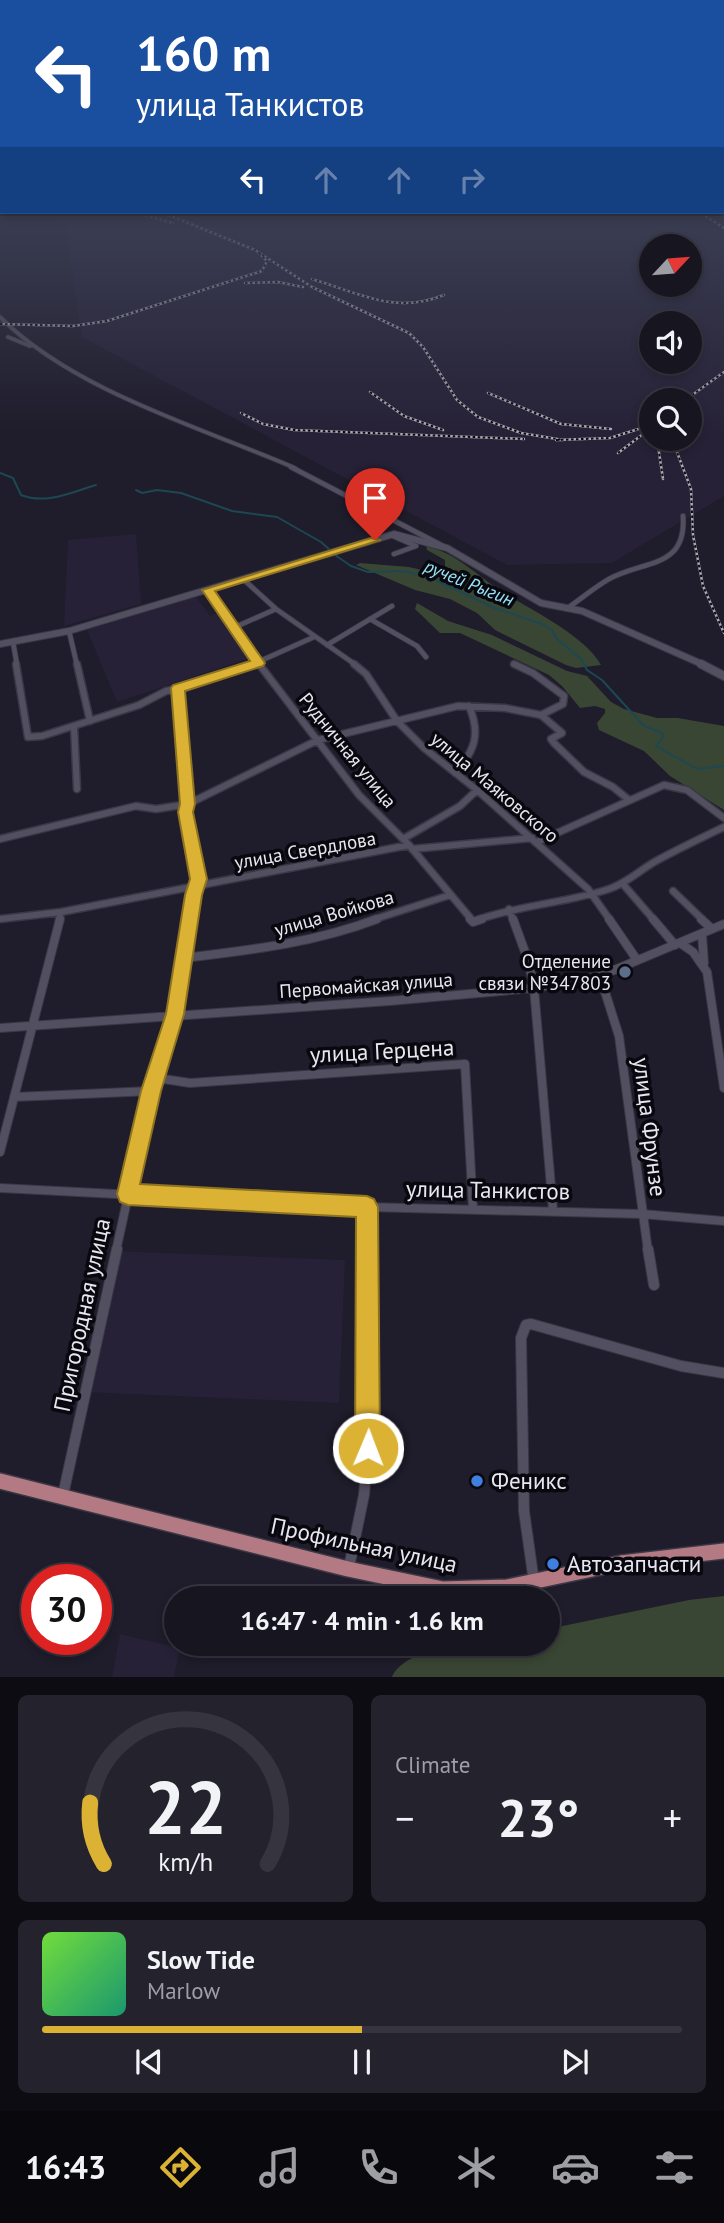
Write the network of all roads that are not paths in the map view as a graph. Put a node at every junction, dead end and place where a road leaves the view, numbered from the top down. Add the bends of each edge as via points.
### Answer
1 (0, 317) edge
2 (18, 334) junction
3 (8, 337) junction
4 (0, 338) edge
5 (36, 346) junction
6 (683, 516) dead end
7 (391, 534) junction
8 (447, 548) junction
9 (394, 554) dead end
10 (243, 579) junction
11 (208, 590) junction
12 (392, 607) dead end
13 (569, 607) junction
14 (276, 609) junction
15 (370, 618) junction
16 (233, 628) junction
17 (69, 631) junction
18 (314, 637) junction
19 (13, 642) junction
20 (0, 644) edge
21 (327, 645) junction
22 (426, 657) dead end
23 (258, 663) junction
24 (514, 664) dead end
25 (724, 676) edge
26 (178, 688) junction
27 (469, 706) junction
28 (541, 715) junction
29 (90, 721) junction
30 (397, 721) junction
31 (74, 726) junction
32 (318, 740) junction
33 (456, 773) junction
34 (77, 789) dead end
35 (477, 790) junction
36 (629, 800) junction
37 (188, 804) junction
38 (724, 818) edge
39 (724, 827) edge
40 (0, 839) edge
41 (403, 839) junction
42 (534, 840) junction
43 (411, 847) junction
44 (622, 883) junction
45 (196, 887) junction
46 (673, 891) dead end
47 (591, 893) junction
48 (450, 895) junction
49 (509, 909) junction
50 (61, 912) junction
51 (0, 919) edge
52 (724, 924) edge
53 (712, 929) junction
54 (702, 934) junction
55 (678, 944) junction
56 (184, 958) junction
57 (637, 960) junction
58 (705, 965) junction
59 (600, 976) junction
60 (534, 988) junction
61 (175, 1014) junction
62 (33, 1025) junction
63 (0, 1028) edge
64 (157, 1078) junction
65 (724, 1088) edge
66 (151, 1091) junction
67 (14, 1097) junction
68 (0, 1152) edge
69 (0, 1188) edge
70 (128, 1194) junction
71 (367, 1207) junction
72 (473, 1209) junction
73 (553, 1210) junction
74 (642, 1214) junction
75 (724, 1220) edge
76 (654, 1285) dead end
77 (724, 1373) edge
78 (0, 1481) edge
79 (62, 1498) junction
80 (724, 1551) edge
81 (348, 1569) junction
82 (534, 1582) junction

1 - 2 street
2 - 3 street
2 - 5 street
3 - 4 street
3 - 5 street
5 - 8 street via 105,390 294,468
6 - 13 street via 684,529 670,557 611,579
7 - 8 street
7 - 9 street via 416,546
7 - 10 street
8 - 13 street via 531,598
10 - 11 street
10 - 14 street, улица Маяковского
11 - 16 street, Рудничная улица
11 - 17 street
12 - 15 street
13 - 25 street
14 - 16 street
14 - 18 street, улица Маяковского
15 - 21 street
15 - 22 street via 417,646
16 - 23 street, Рудничная улица
17 - 19 street
17 - 29 street
18 - 21 street, улица Маяковского
18 - 23 street
19 - 20 street
19 - 31 street via 29,737
21 - 30 street, улица Маяковского via 366,674
23 - 26 street
23 - 32 street, Рудничная улица
24 - 28 street via 564,696 563,704
26 - 29 street
26 - 37 street, Пригородная улица
27 - 28 street
27 - 30 street
27 - 33 street via 477,744
28 - 36 street via 562,733 551,739 554,743 584,772
29 - 31 street
30 - 32 street
30 - 33 street, улица Маяковского
31 - 34 street
32 - 37 street
32 - 41 street, Рудничная улица via 359,795
33 - 35 street, улица Маяковского
35 - 41 street via 460,806
35 - 42 street, улица Маяковского
36 - 38 street, улица Свердлова via 670,784 702,799
36 - 42 street, улица Свердлова
37 - 40 street via 156,809 136,806
37 - 45 street, Пригородная улица via 185,812
39 - 44 street
41 - 43 street, Рудничная улица
42 - 43 street, улица Свердлова
42 - 47 street, улица Маяковского
43 - 45 street, улица Свердлова
43 - 48 street, Рудничная улица
44 - 47 street
44 - 55 street
45 - 50 street, улица Свердлова
45 - 56 street, Пригородная улица
46 - 53 street
47 - 49 street
47 - 57 street, улица Маяковского
48 - 49 street, Рудничная улица via 473,922
48 - 56 street, улица Войкова via 286,946
49 - 60 street
50 - 51 street, улица Свердлова
50 - 62 street
52 - 53 street, Первомайская улица
53 - 54 street, Первомайская улица
54 - 55 street, Первомайская улица
54 - 58 street
55 - 57 street, Первомайская улица
55 - 58 street via 693,951
56 - 61 street, Пригородная улица
57 - 59 street, Первомайская улица
58 - 65 street
59 - 60 street, Первомайская улица
59 - 74 street, улица Фрунзе via 619,1036
60 - 61 street, Первомайская улица
60 - 73 street
61 - 62 street, Первомайская улица
61 - 64 street, Пригородная улица
62 - 63 street, Первомайская улица
62 - 67 street
64 - 66 street, Пригородная улица
64 - 72 street, улица Герцена via 190,1083 466,1063
66 - 67 street
66 - 70 street, Пригородная улица
67 - 68 street
69 - 70 street, улица Танкистов
70 - 71 street, улица Танкистов
70 - 79 street, Пригородная улица
71 - 72 street, улица Танкистов
71 - 81 street via 369,1433 364,1495
72 - 73 street, улица Танкистов
73 - 74 street, улица Танкистов
74 - 75 street, улица Танкистов
74 - 76 street, улица Фрунзе
77 - 82 street via 526,1325 521,1338 522,1450
78 - 79 main road, Профильная улица
79 - 81 main road, Профильная улица
80 - 82 main road, Профильная улица via 621,1563
81 - 82 main road, Профильная улица via 443,1589 477,1590

